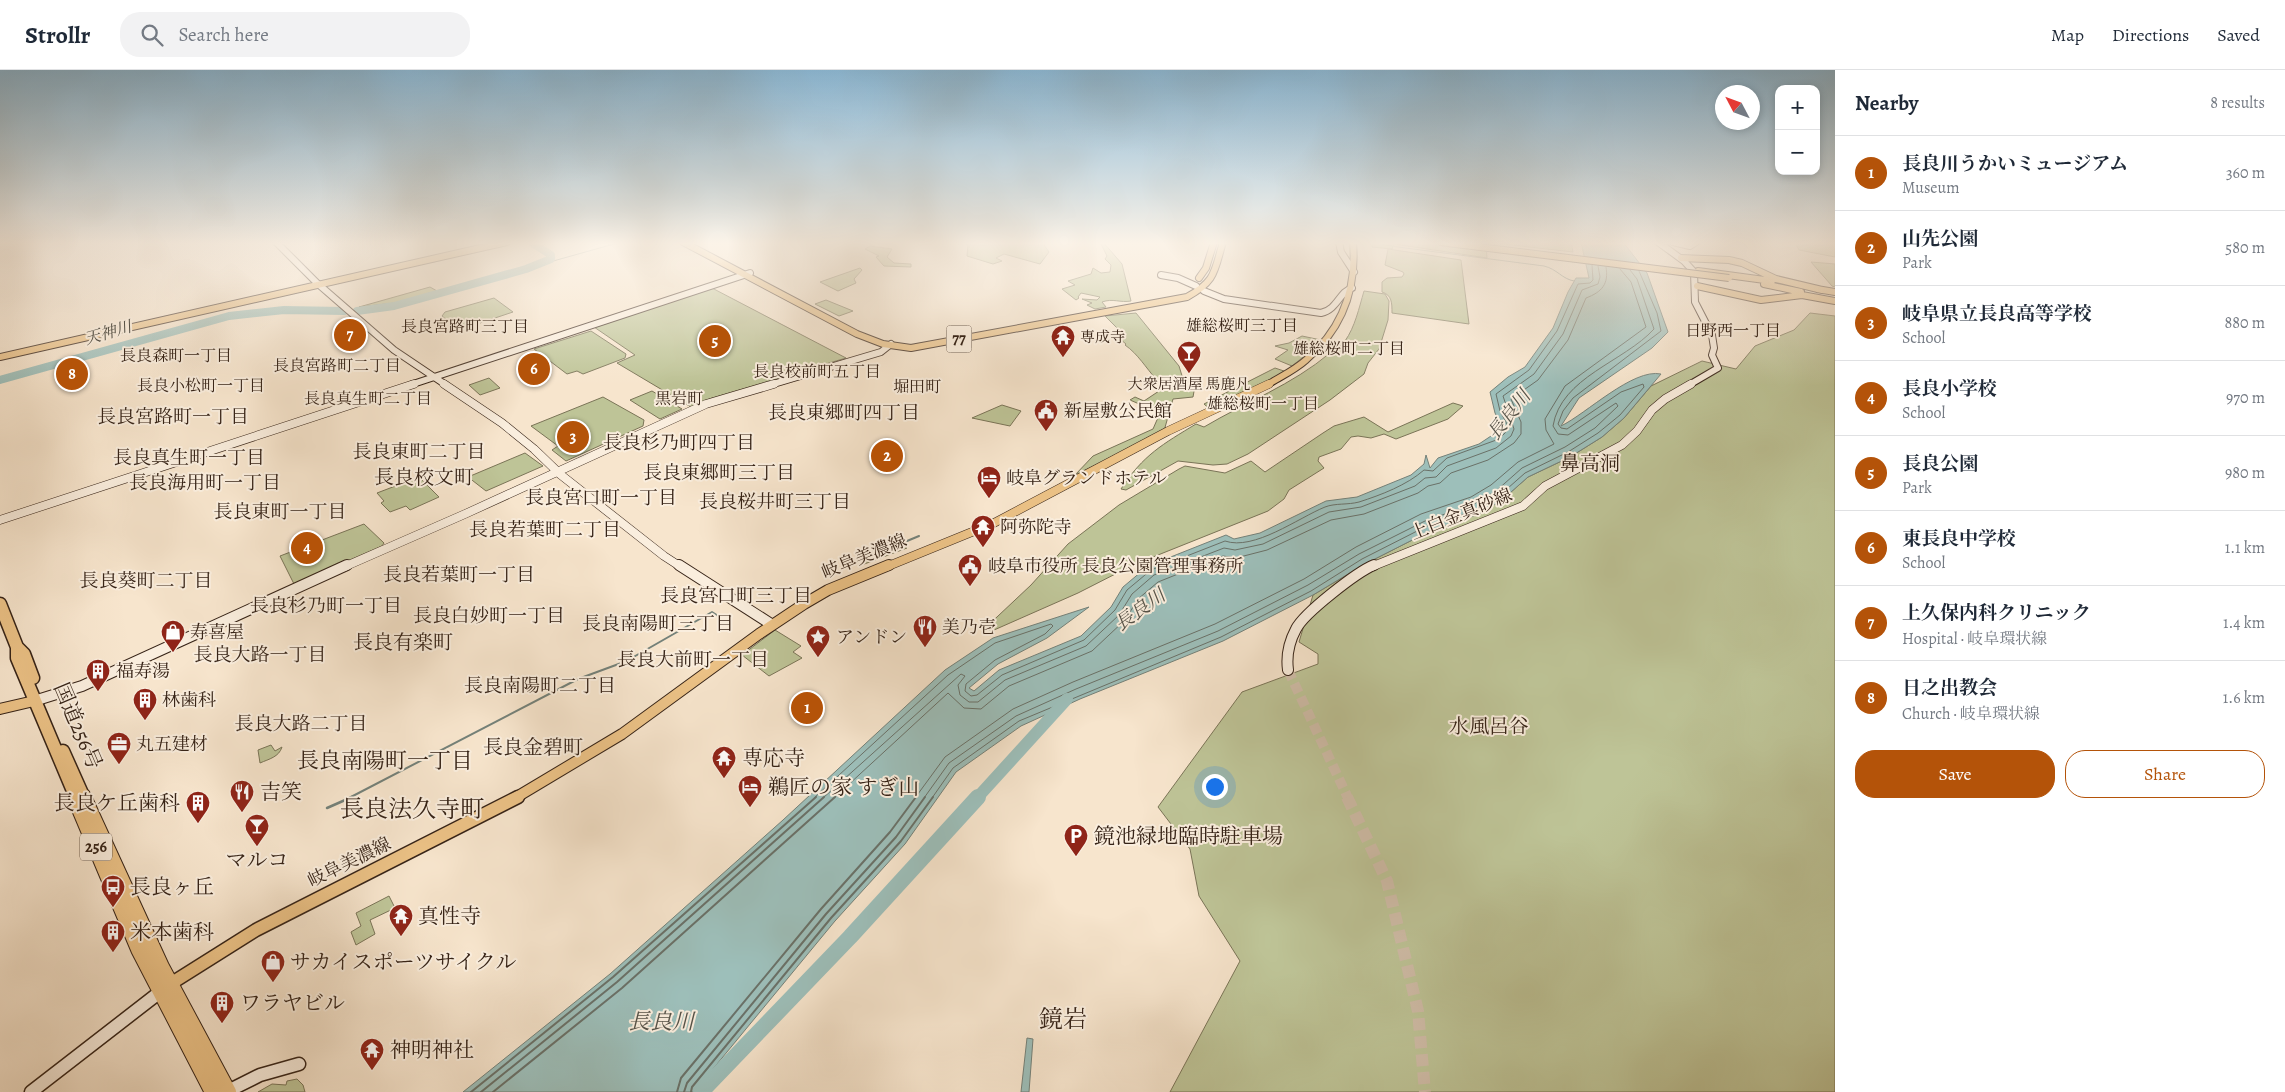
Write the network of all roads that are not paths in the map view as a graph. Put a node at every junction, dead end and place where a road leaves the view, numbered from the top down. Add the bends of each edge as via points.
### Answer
1 (293, 290) edge
2 (325, 290) edge
3 (700, 290) edge
4 (777, 290) edge
5 (1192, 290) edge
6 (1200, 290) edge
7 (1347, 290) edge
8 (1351, 290) edge
9 (1697, 290) edge
10 (1714, 290) edge
11 (1767, 290) edge
12 (1799, 290) edge
13 (1803, 290) edge
14 (1816, 290) edge
15 (1204, 291) dead end
16 (1835, 292) edge
17 (1775, 297) junction
18 (1835, 300) edge
19 (890, 346) junction
20 (0, 356) edge
21 (434, 377) junction
22 (558, 472) junction
23 (0, 520) edge
24 (0, 604) edge
25 (771, 624) junction
26 (1288, 670) tunnel mouth
27 (37, 700) junction
28 (0, 709) edge
29 (164, 989) junction
30 (299, 1064) dead end
31 (31, 1092) edge
32 (224, 1092) edge

1 - 20 main road
2 - 21 street via 394,350
3 - 21 street
4 - 19 main road, 77 via 858,334
5 - 19 main road, 77 via 1154,302
6 - 19 main road, 77 via 1178,300 911,348
7 - 15 street via 1341,300 1321,313 1224,299
8 - 25 main road, 岐阜美濃線 via 1326,341 1305,361 1267,385 1152,439 994,523 828,590
9 - 26 street, 上白金真砂線 via 1695,301 1712,335 1715,350 1712,355 1718,368 1665,399 1622,445 1545,486 1523,506 1370,567 1348,582 1296,628 1286,655
10 - 17 main road via 1761,300
11 - 17 main road
12 - 17 main road
13 - 18 main road
14 - 16 main road
19 - 22 street via 881,352 716,400
21 - 22 street via 502,423
21 - 23 street
22 - 25 street via 664,556
22 - 27 street via 82,686
24 - 27 highway, 国道256号 / 256 via 17,647 17,658
25 - 29 main road, 岐阜美濃線 via 648,717 534,788 430,844 277,918
27 - 28 main road
27 - 29 highway, 国道256号 / 256 via 116,898
29 - 31 street
29 - 32 highway, 国道256号 / 256
30 - 32 street via 260,1074

